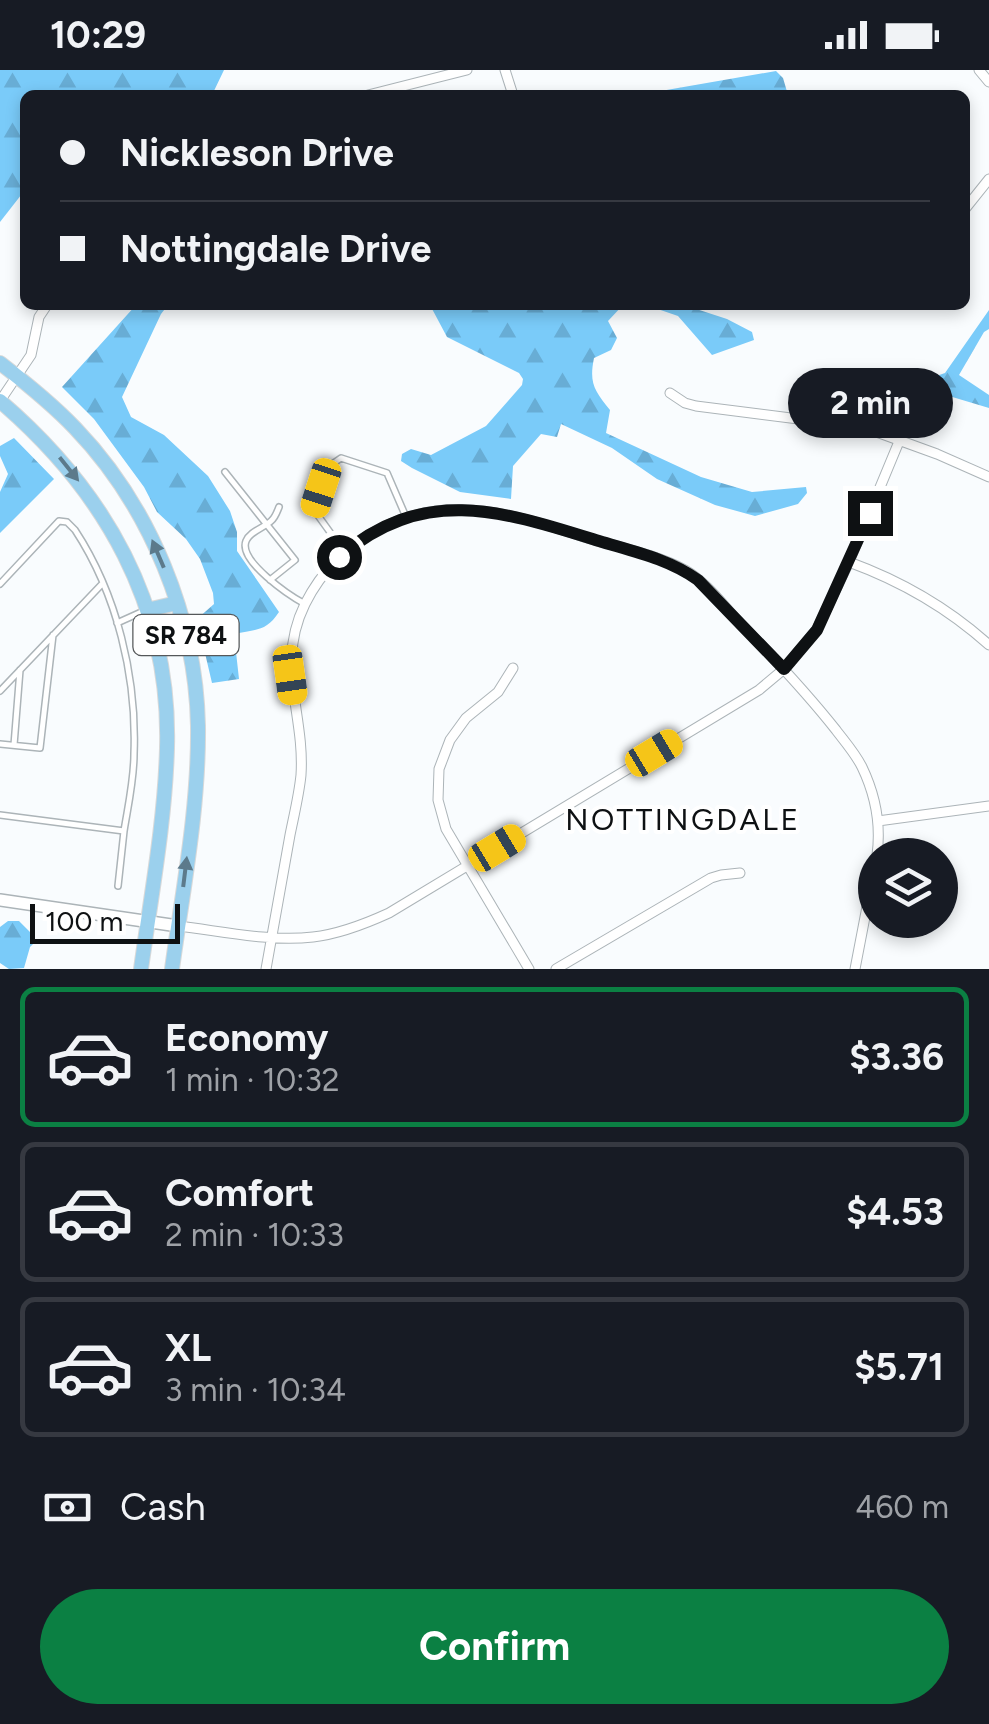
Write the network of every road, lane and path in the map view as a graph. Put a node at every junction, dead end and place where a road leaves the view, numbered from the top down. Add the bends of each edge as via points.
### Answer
1 (467, 70) edge
2 (978, 70) edge
3 (989, 82) edge
4 (388, 90) edge
5 (989, 179) edge
6 (970, 203) edge
7 (44, 310) edge
8 (0, 363) edge
9 (18, 376) junction
10 (670, 392) dead end
11 (0, 401) edge
12 (915, 403) dead end
13 (899, 440) junction
14 (225, 472) dead end
15 (989, 477) edge
16 (279, 507) dead end
17 (406, 518) junction
18 (267, 524) junction
19 (345, 552) junction
20 (849, 562) junction
21 (270, 580) junction
22 (103, 583) junction
23 (0, 584) edge
24 (177, 603) junction
25 (305, 604) junction
26 (147, 610) junction
27 (117, 622) junction
28 (52, 635) junction
29 (989, 645) edge
30 (513, 668) dead end
31 (784, 669) junction
32 (20, 670) junction
33 (0, 691) edge
34 (0, 744) edge
35 (14, 745) junction
36 (989, 806) edge
37 (0, 815) edge
38 (878, 820) junction
39 (124, 831) junction
40 (877, 838) edge
41 (467, 866) junction
42 (740, 873) dead end
43 (118, 886) dead end
44 (0, 900) edge
45 (148, 920) junction
46 (178, 926) junction
47 (272, 936) junction
48 (861, 938) edge
49 (141, 969) edge
50 (172, 969) edge
51 (266, 969) edge
52 (529, 969) edge
53 (556, 969) edge
54 (855, 969) edge

1 - 4 street
2 - 3 street
5 - 6 street
7 - 9 street
8 - 9 main road, SR 784
9 - 11 street
24 -> 9 main road, SR 784 via 148,530 114,476 77,430
10 - 13 street via 696,406 846,424
11 -> 26 main road, SR 784 via 53,450 93,500
12 - 13 street
13 - 15 street
13 - 20 street
14 - 18 lane
16 - 18 lane
17 - 19 street
17 - 19 lane via 386,473 341,458 328,467 314,510
17 - 31 street via 441,510 504,514 676,566 698,580
18 - 21 lane via 245,547
18 - 21 lane via 295,560
19 - 25 street
20 - 29 street via 930,599
20 - 31 street via 817,630
21 - 25 lane
22 - 23 lane via 64,520
22 - 27 lane
22 - 28 lane
24 - 26 main road
46 -> 24 main road, SR 784 via 198,724
25 - 47 street via 290,660 300,784
26 - 27 lane
26 - 45 main road, SR 784 via 163,677 168,746
27 - 39 lane via 134,724
28 - 32 lane
28 - 35 lane via 40,748
30 - 41 street via 498,692 456,729 440,768 441,815
31 - 38 street via 855,754
31 - 41 street
32 - 33 lane
32 - 35 lane
34 - 35 lane
36 - 38 street
37 - 39 lane
38 - 40 street
39 - 43 lane
41 - 47 street via 369,922 308,938
41 - 52 street
42 - 53 street via 711,878
44 - 45 street
45 - 46 street
45 - 49 main road, SR 784
46 - 47 street
46 - 50 main road, SR 784
47 - 51 street
48 - 54 street

